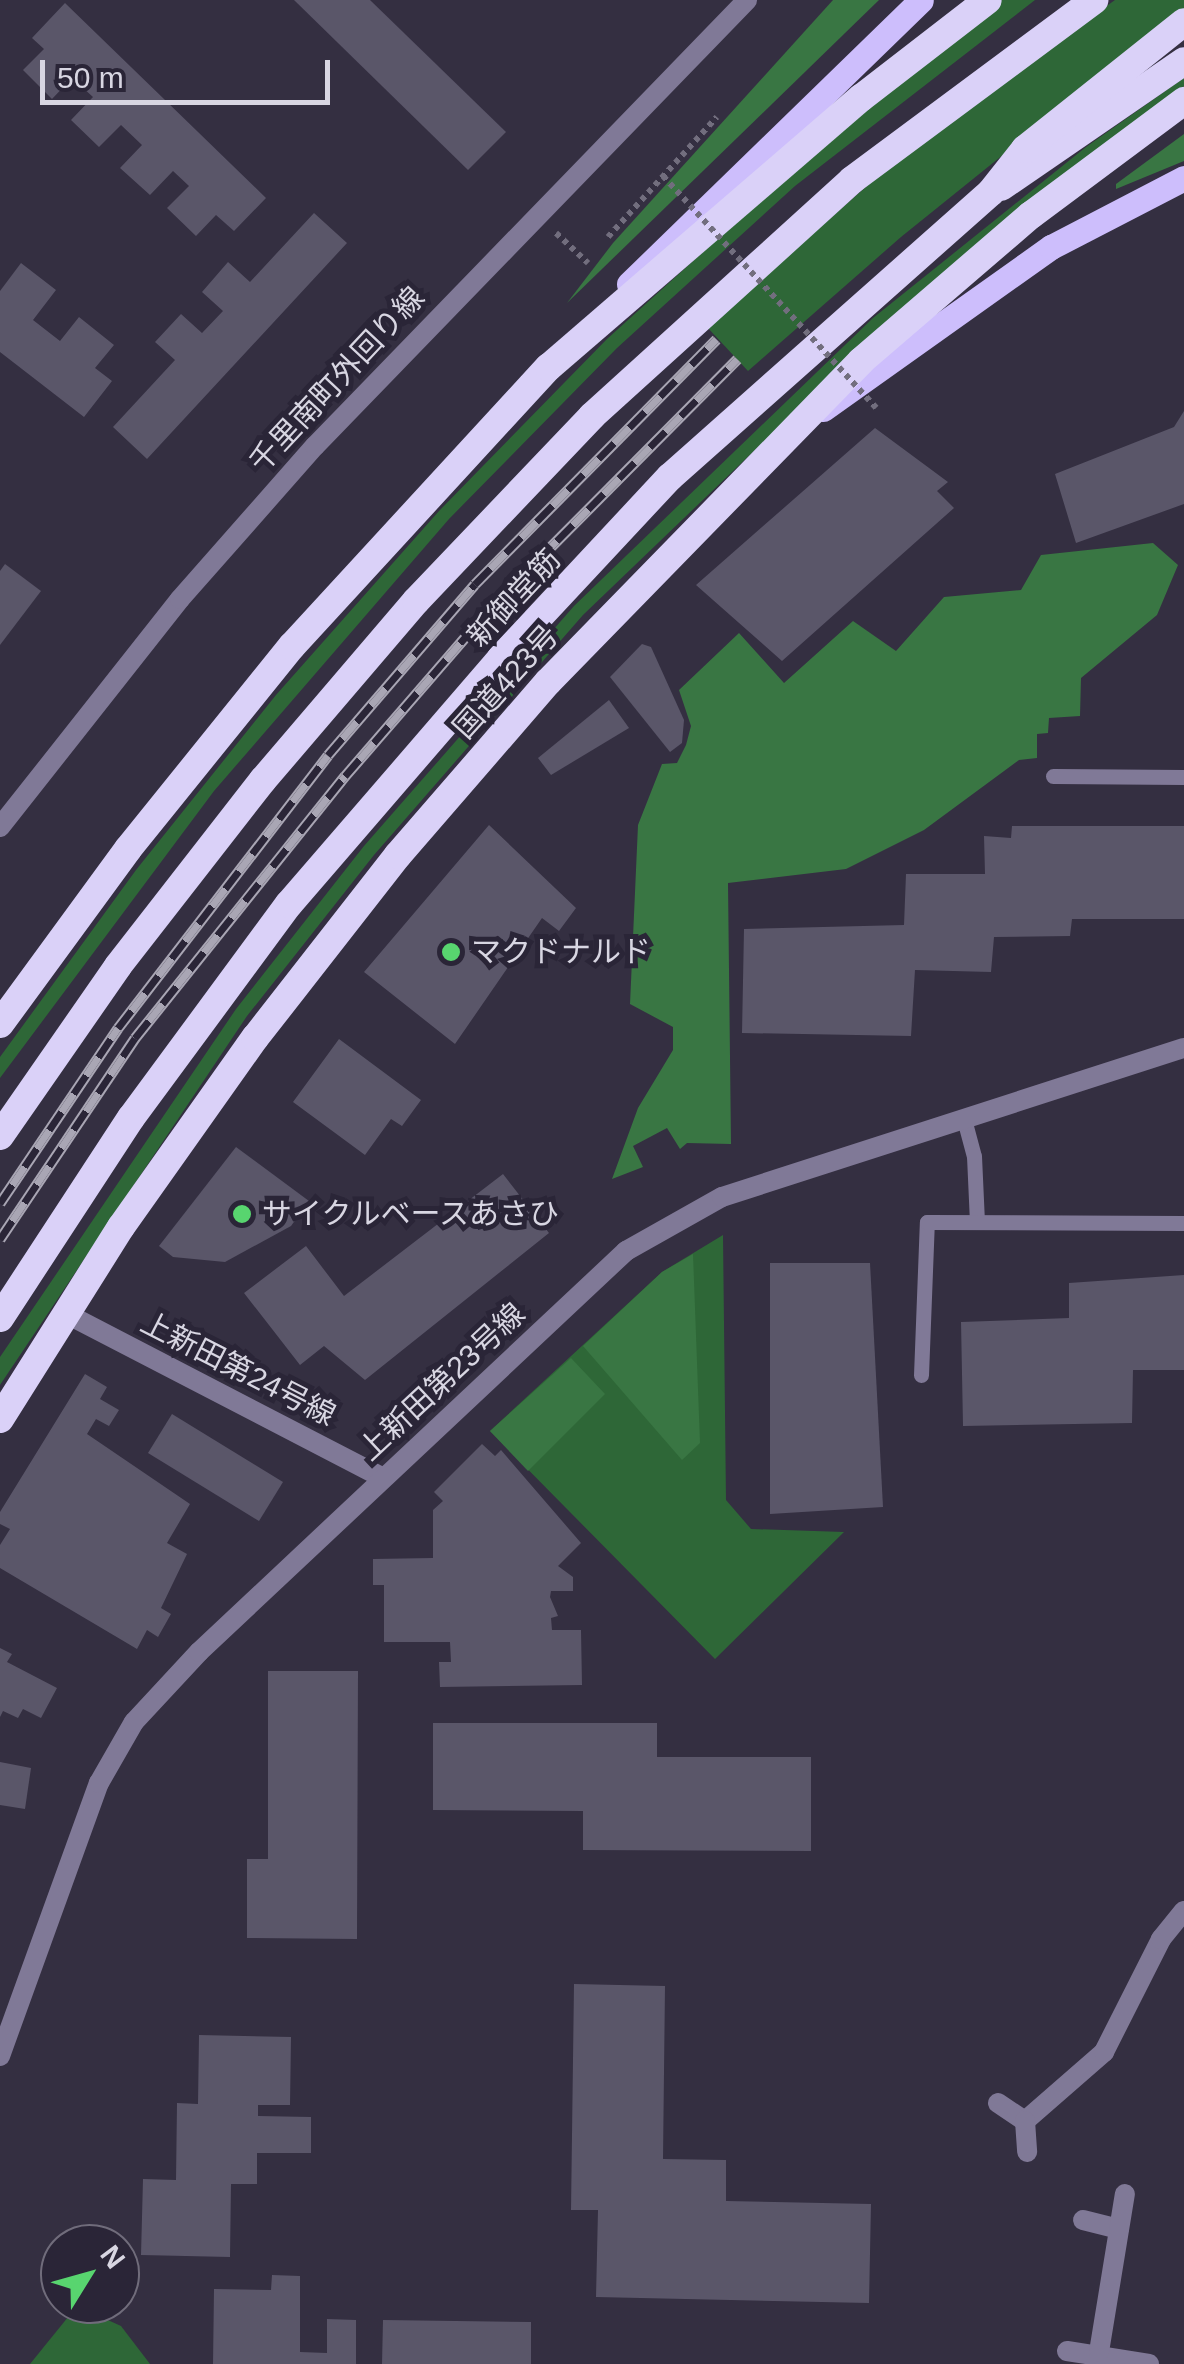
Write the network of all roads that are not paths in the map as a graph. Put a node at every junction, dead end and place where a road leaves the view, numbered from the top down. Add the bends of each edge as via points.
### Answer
1 (747, 0) edge
2 (921, 0) edge
3 (988, 0) edge
4 (1094, 0) edge
5 (1184, 22) edge
6 (1184, 61) edge
7 (1184, 101) edge
8 (1184, 178) edge
9 (991, 192) junction
10 (549, 366) junction
11 (814, 414) junction
12 (1053, 776) dead end
13 (1184, 777) edge
14 (0, 827) edge
15 (0, 1024) edge
16 (1184, 1048) edge
17 (964, 1119) junction
18 (0, 1136) edge
19 (977, 1222) junction
20 (1184, 1223) edge
21 (65, 1313) junction
22 (0, 1318) edge
23 (921, 1376) dead end
24 (0, 1419) edge
25 (383, 1478) junction
26 (1184, 1911) edge
27 (0, 2056) edge
28 (998, 2103) dead end
29 (1024, 2120) junction
30 (1028, 2152) dead end
31 (1125, 2194) dead end
32 (1083, 2220) dead end
33 (1119, 2229) junction
34 (1066, 2350) dead end
35 (1099, 2352) junction
36 (1149, 2364) edge

1 - 14 street, 千里南町外回り線 via 315,446 156,628
2 - 10 main road via 736,174
3 - 10 highway via 861,98
4 - 18 highway via 935,113 809,216 519,493 403,616 222,832
5 - 9 highway, 新御堂筋 via 1024,149
6 - 9 highway
7 - 11 highway, 国道423号 via 1001,240 860,361
8 - 11 main road via 1051,246
9 - 22 highway, 新御堂筋 via 670,477 501,658 290,904 131,1118
10 - 15 highway via 267,676
11 - 21 highway, 国道423号 via 600,627 398,855 255,1038
12 - 13 lane
16 - 17 street, 上新田第23号線
17 - 19 lane via 974,1156
17 - 25 street, 上新田第23号線 via 737,1192 659,1228
19 - 20 lane
19 - 23 lane via 927,1222
21 - 24 highway, 国道423号
21 - 25 street, 上新田第24号線
25 - 27 street, 上新田第23号線 via 172,1678 126,1733 99,1783
26 - 29 street via 1161,1939 1104,2052
28 - 29 street
29 - 30 street
31 - 33 street
32 - 33 street
33 - 35 street
34 - 35 street
35 - 36 street

